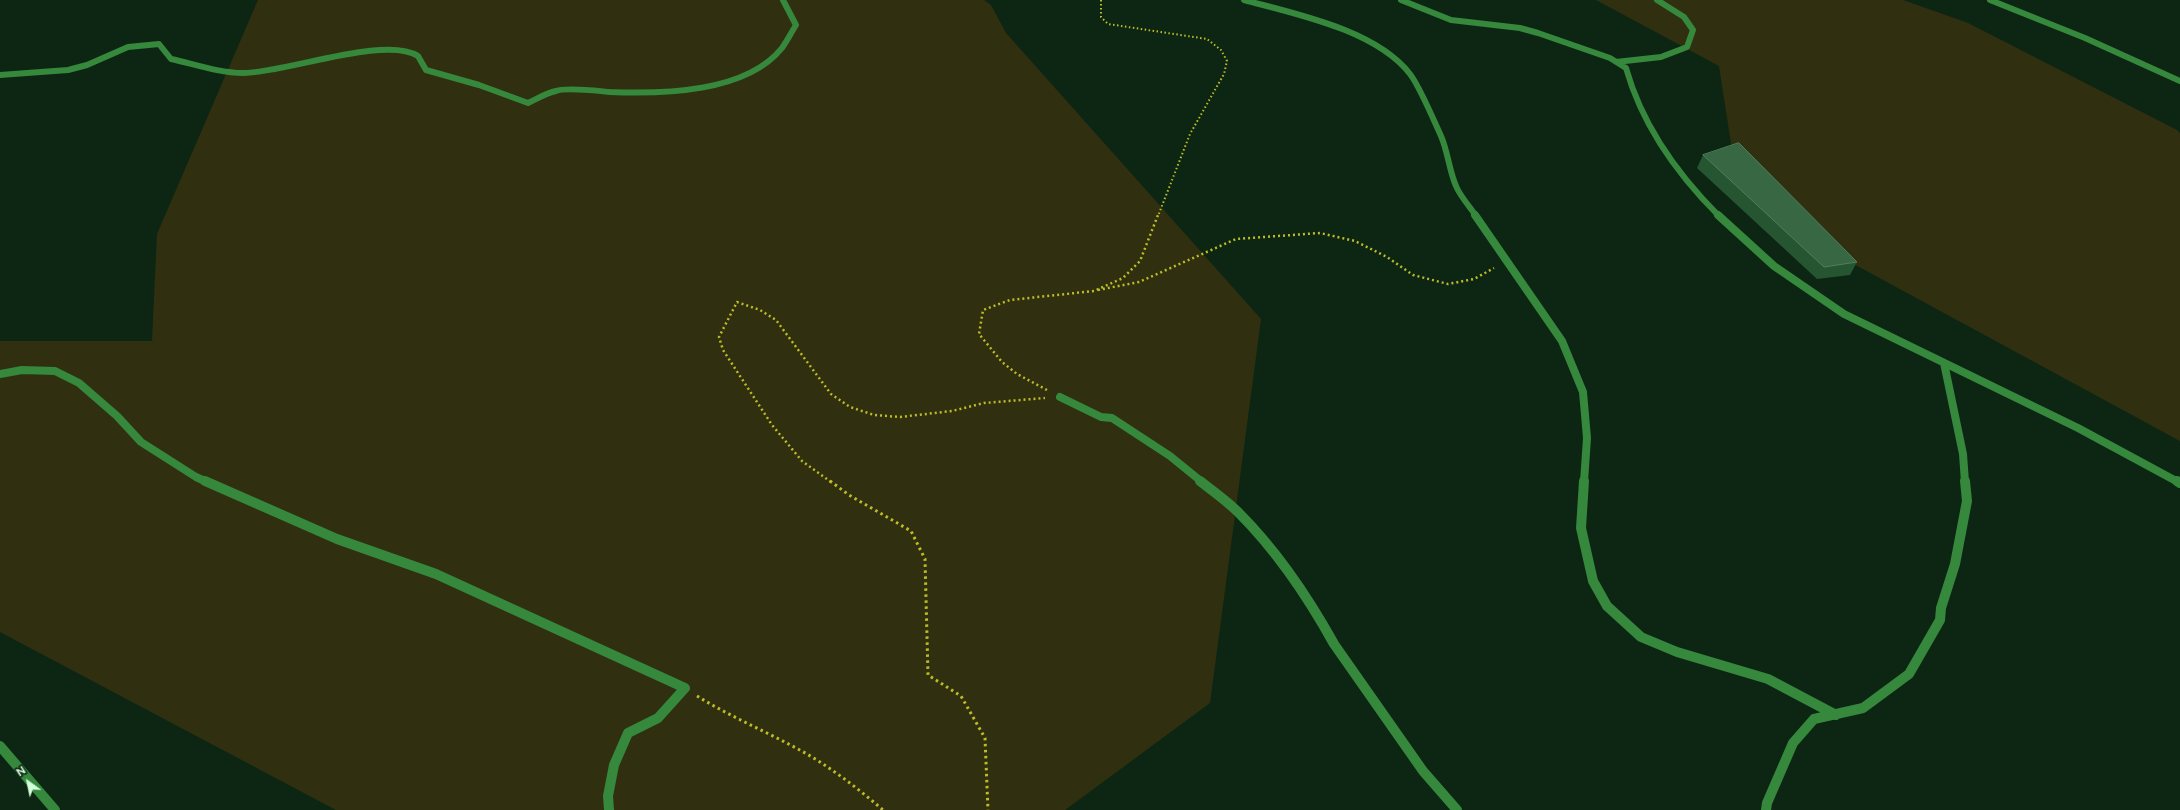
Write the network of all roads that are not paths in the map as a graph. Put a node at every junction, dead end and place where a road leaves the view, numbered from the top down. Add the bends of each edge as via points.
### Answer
1 (783, 0) edge
2 (1244, 0) edge
3 (1401, 0) edge
4 (1657, 0) edge
5 (1990, 0) edge
6 (1616, 62) junction
7 (0, 75) edge
8 (2180, 81) edge
9 (1944, 363) junction
10 (0, 374) edge
11 (1060, 397) road end
12 (2180, 483) edge
13 (1836, 715) junction
14 (0, 746) edge
15 (54, 810) edge
16 (608, 810) edge
17 (1457, 810) edge
18 (1766, 810) edge

1 - 7 street via 796,25 781,49 759,67 743,75 685,91 640,93 557,90 528,103 480,85 426,70 417,55 388,49 243,73 171,59 159,44 128,47 87,65 68,70
2 - 13 street via 1310,18 1352,34 1378,47 1398,61 1411,75 1434,118 1456,187 1562,341 1583,392 1587,438 1581,528 1593,581 1607,606 1641,637 1677,652 1768,679
3 - 6 street via 1451,20 1520,28 1538,33
4 - 6 street via 1684,17 1692,30 1687,47 1661,57
5 - 8 street via 2085,38
6 - 9 street via 1626,68 1633,94 1652,132 1688,182 1739,237 1780,272 1845,314
9 - 12 street via 2051,414
9 - 13 street via 1963,454 1967,501 1955,564 1941,608 1940,620 1909,674 1863,708
10 - 16 street via 22,370 55,371 79,382 117,416 140,442 196,477 337,539 436,574 685,688 658,718 628,733 614,765
11 - 17 street via 1101,416 1112,418 1170,456 1238,512 1281,561 1334,644 1423,771
13 - 18 street via 1814,719 1793,743
14 - 15 street

